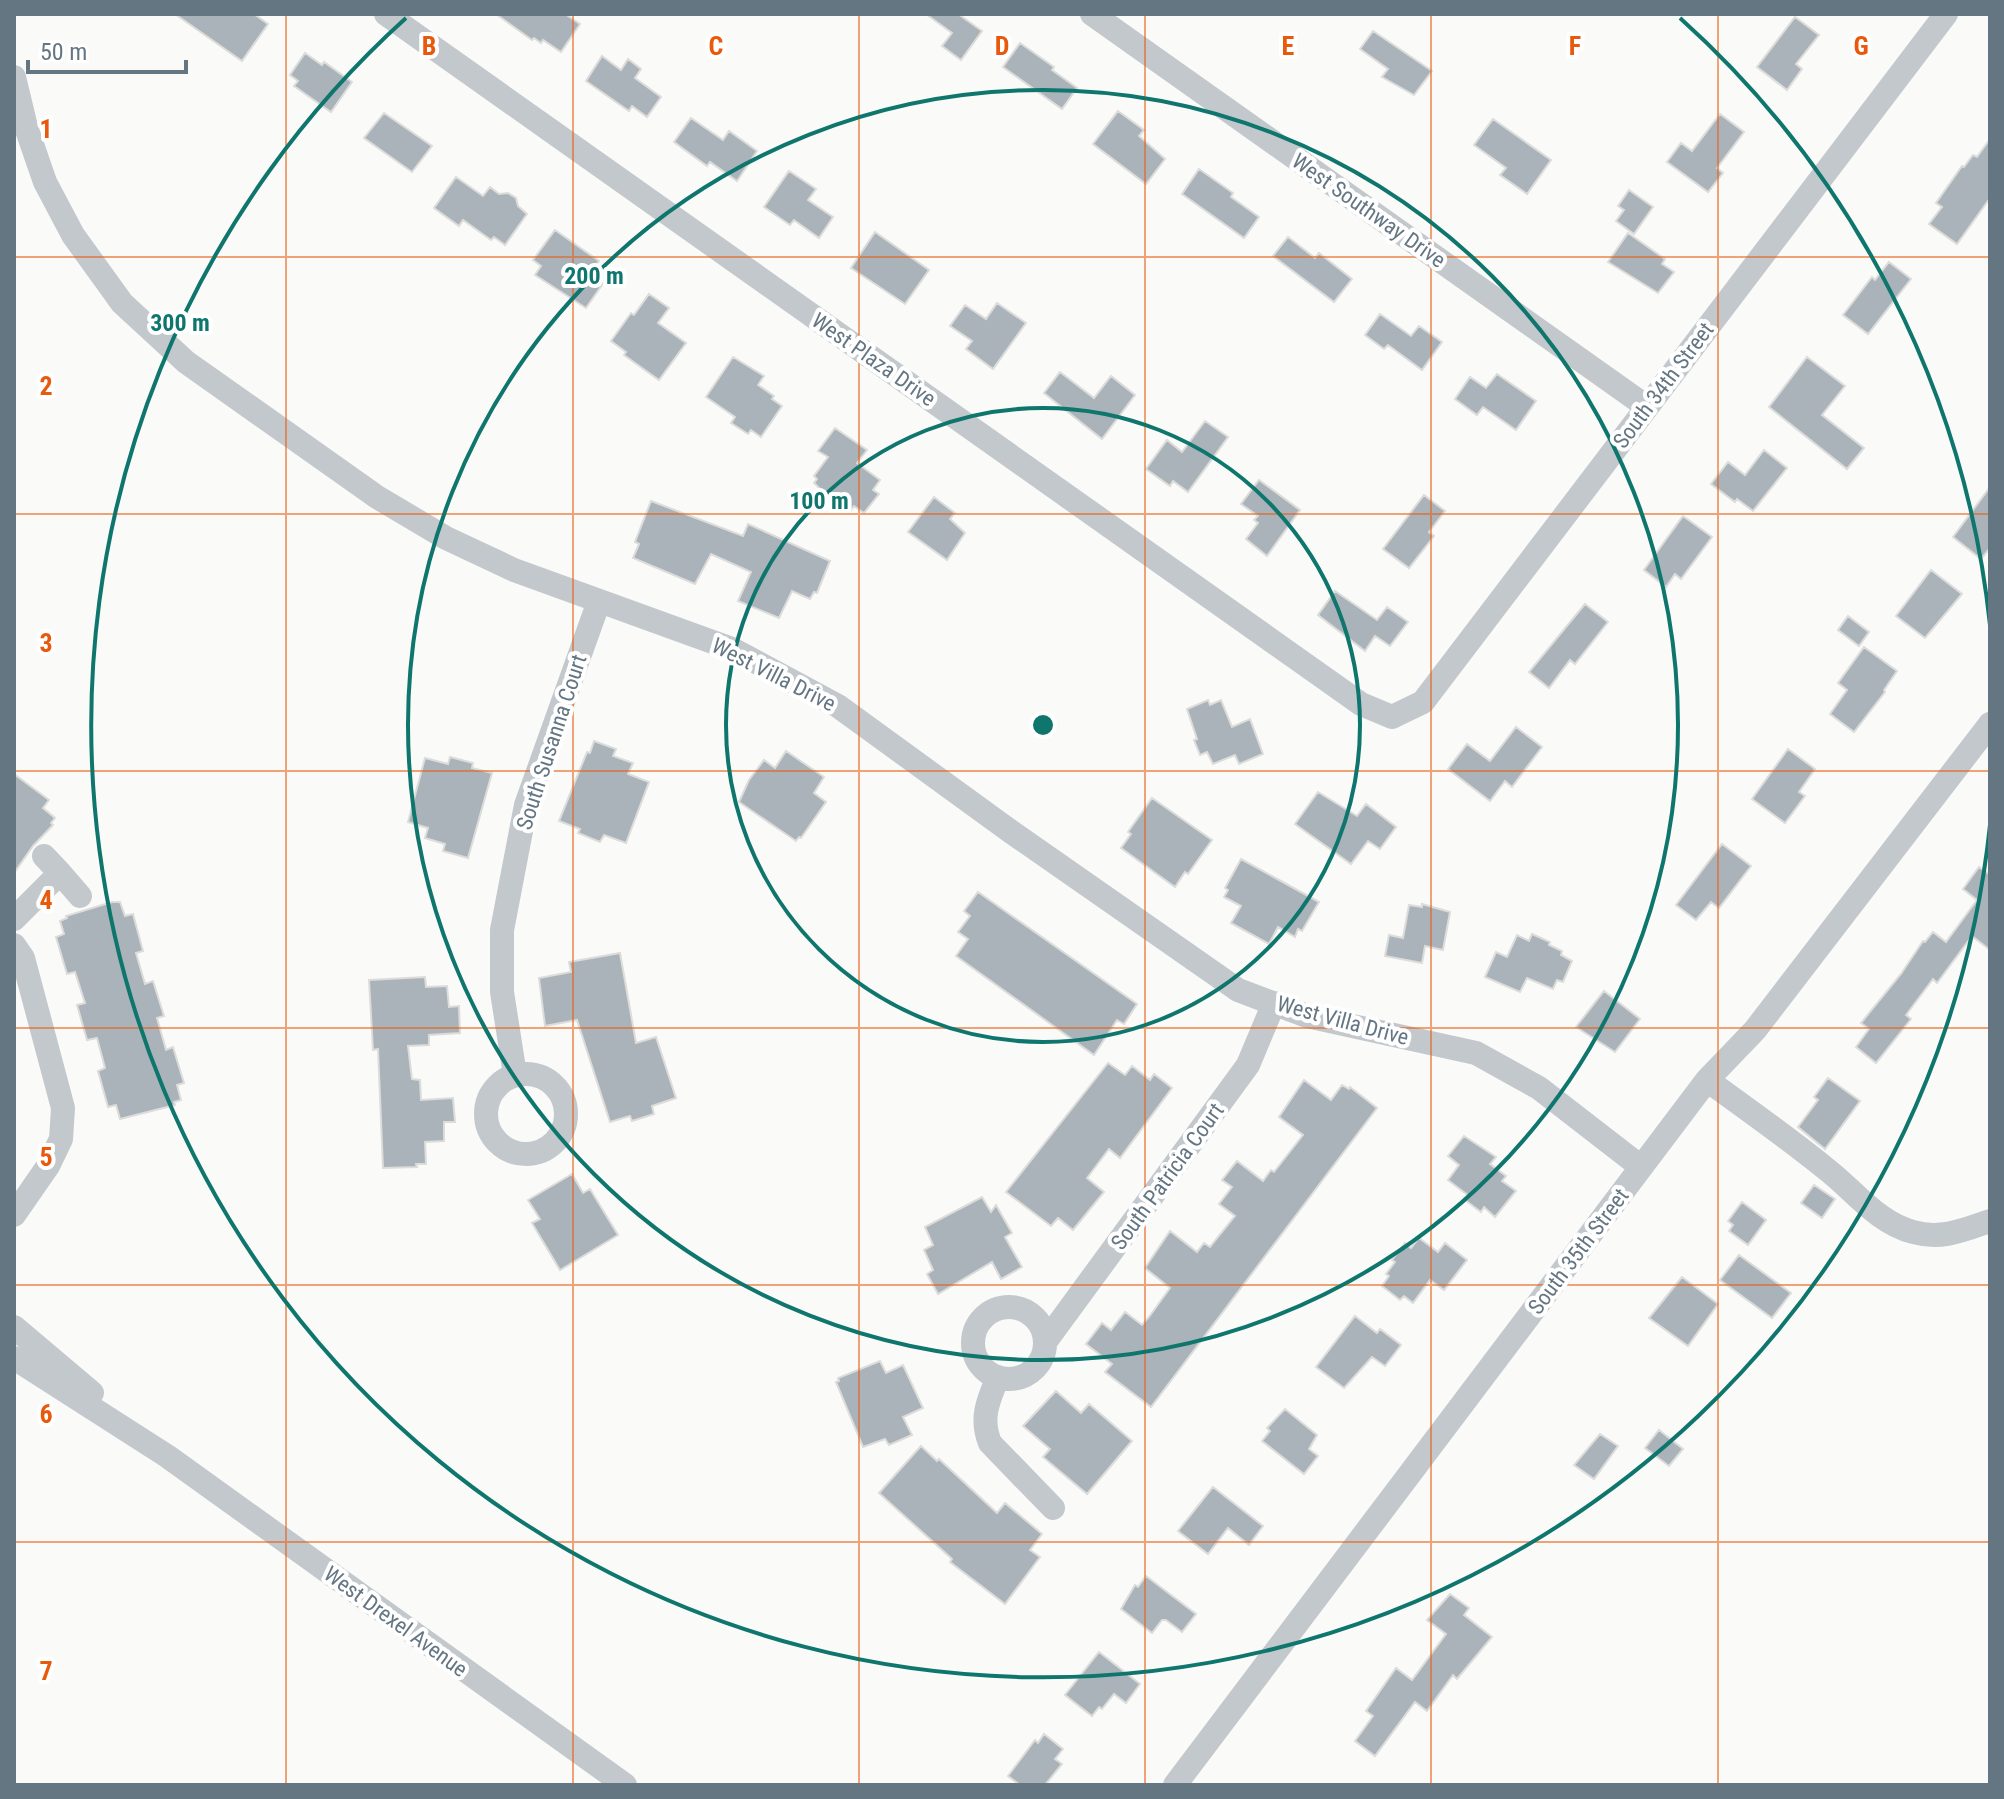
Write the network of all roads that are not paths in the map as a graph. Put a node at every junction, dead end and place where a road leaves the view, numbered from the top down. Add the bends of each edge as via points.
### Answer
1 (386, 14) edge
2 (1092, 14) edge
3 (1946, 14) edge
4 (14, 77) edge
5 (1647, 407) junction
6 (599, 601) junction
7 (1361, 704) joint
8 (1990, 724) edge
9 (80, 896) dead end
10 (14, 919) edge
11 (14, 945) edge
12 (1274, 1003) junction
13 (515, 1075) dead end
14 (1707, 1080) junction
15 (1641, 1167) junction
16 (14, 1215) edge
17 (1990, 1221) edge
18 (14, 1327) edge
19 (1046, 1341) junction
20 (14, 1358) edge
21 (998, 1377) junction
22 (167, 1456) junction
23 (1053, 1508) dead end
24 (625, 1785) edge
25 (1175, 1785) edge

1 - 7 street, West Plaza Drive
2 - 5 street, West Southway Drive
3 - 5 street, South 34th Street
4 - 6 street, West Villa Drive via 45,182 73,235 122,303 186,362 377,497 446,538
5 - 7 street, South 34th Street via 1423,702 1392,717
6 - 12 street, West Villa Drive via 732,649 838,706 1238,990
6 - 13 street, South Susanna Court via 526,805 502,930 502,992
8 - 14 street, South 35th Street via 1755,1030
9 - 10 street via 52,864
11 - 16 street via 23,958 63,1108 61,1139
12 - 15 street, West Villa Drive via 1307,1016 1476,1053 1539,1088
12 - 19 street, South Patricia Court via 1248,1065
14 - 15 street, South 35th Street
14 - 17 street via 1828,1170 1875,1213 1911,1232 1954,1234
15 - 25 street, South 35th Street
18 - 22 street, West Drexel Avenue
19 - 21 street, South Patricia Court via 1032,1372
19 - 21 street via 1036,1319 1016,1308 992,1312 973,1340 979,1363
20 - 22 street, West Drexel Avenue
21 - 23 street via 984,1429 990,1443
22 - 24 street, West Drexel Avenue

